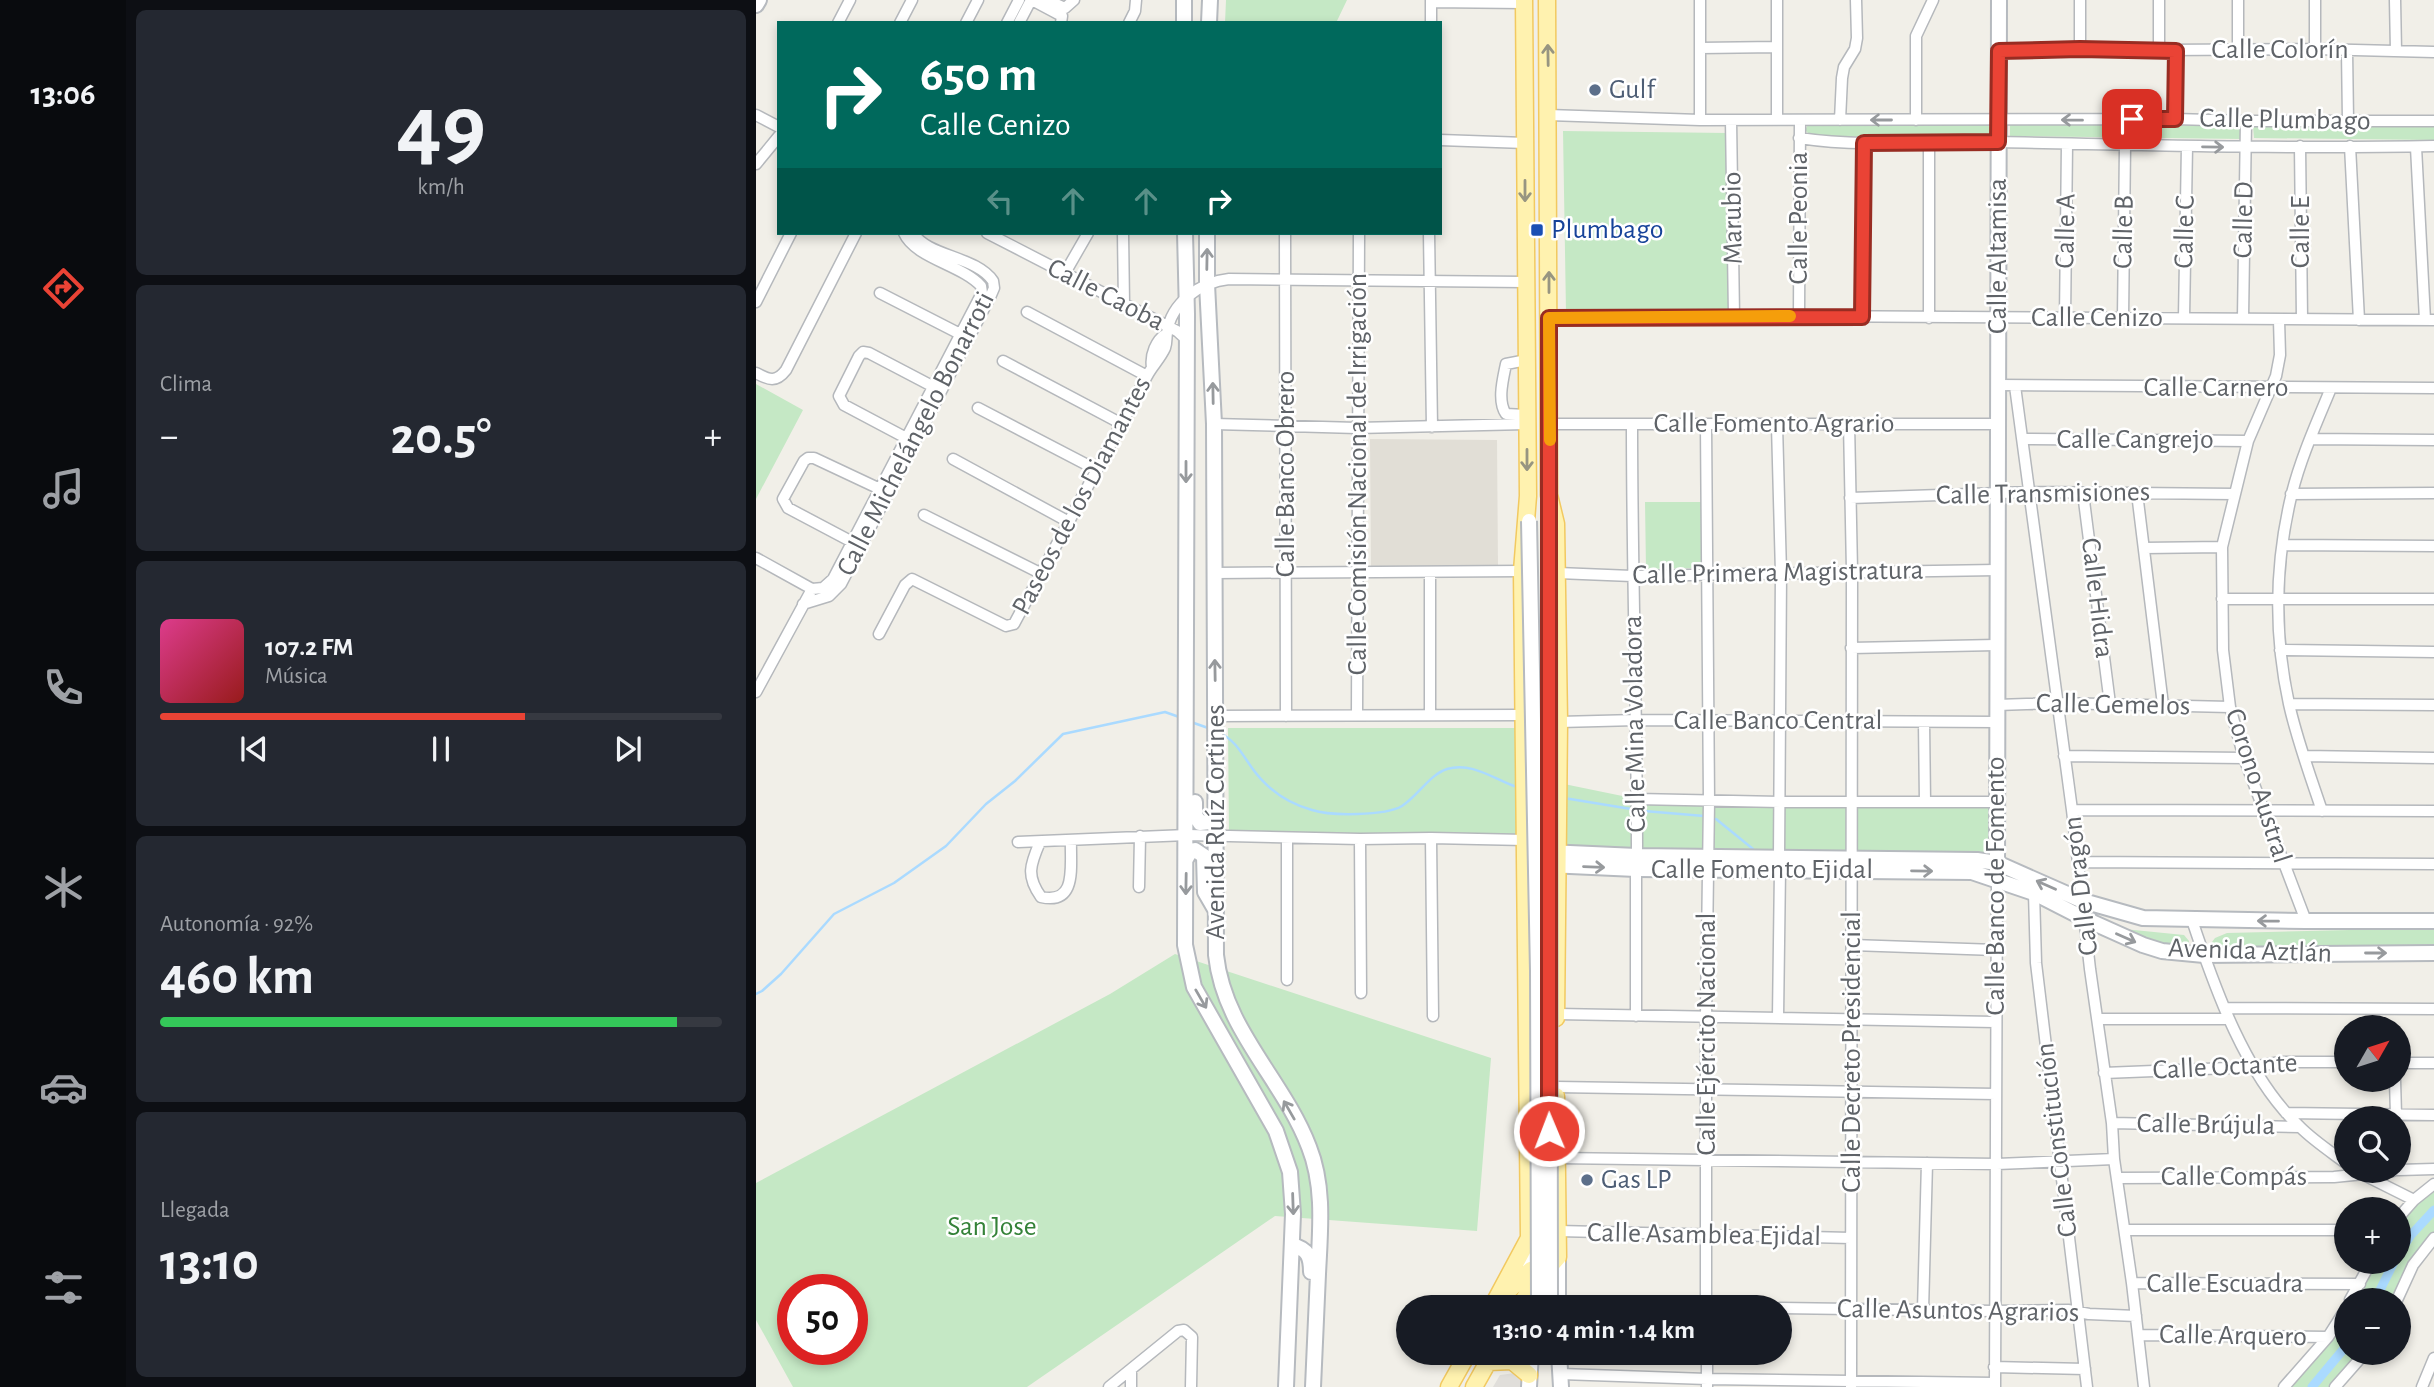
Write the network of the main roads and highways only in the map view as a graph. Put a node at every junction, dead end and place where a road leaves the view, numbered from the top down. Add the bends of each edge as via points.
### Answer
1 (1547, 0) edge
2 (1524, 1) edge
3 (1524, 822) junction
4 (1556, 823) junction
5 (1556, 1264) junction
6 (1499, 1295) edge
7 (1505, 1295) edge
8 (1527, 1295) edge
9 (1461, 1365) edge
10 (1486, 1365) edge
11 (1516, 1365) edge
12 (1532, 1383) edge
13 (1449, 1387) edge
14 (1474, 1387) edge

4 -> 1 main road via 1558,573 1556,524 1549,495
2 -> 3 main road via 1528,495 1522,571
3 - 4 main road via 1542,832
3 - 6 main road via 1529,1238
4 - 5 main road
5 - 7 main road via 1531,1270
5 - 8 main road
9 - 13 main road
10 - 14 main road
11 - 12 main road

